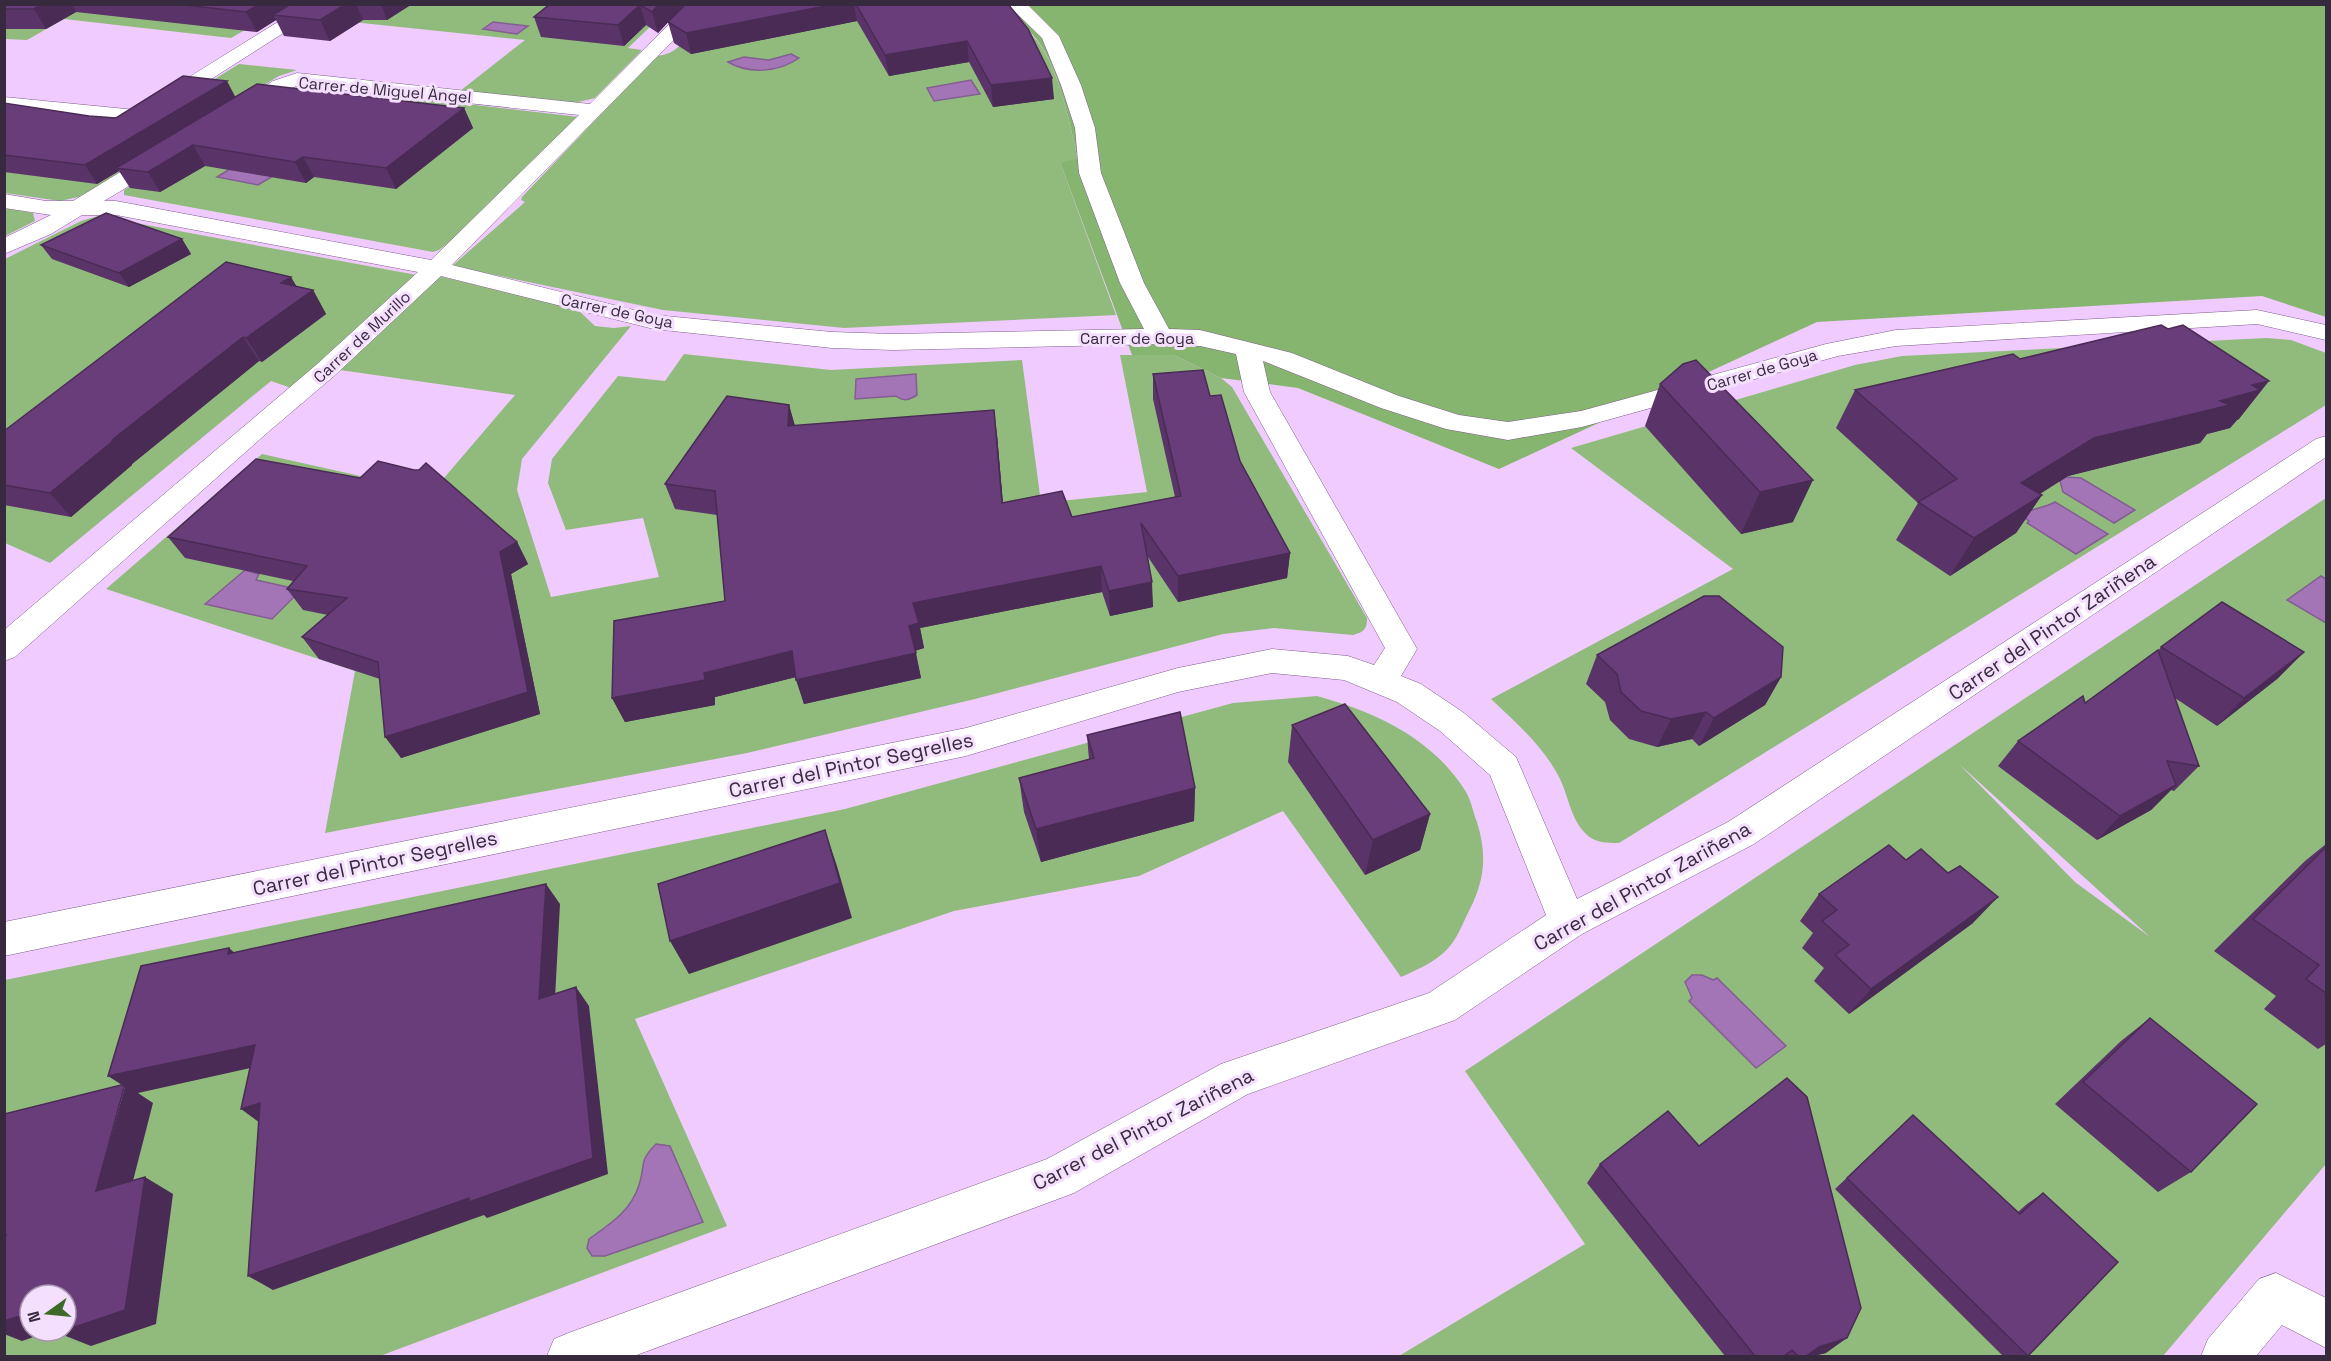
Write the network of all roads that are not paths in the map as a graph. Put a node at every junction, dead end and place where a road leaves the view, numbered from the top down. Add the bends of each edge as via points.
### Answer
1 (320, 4) edge
2 (700, 4) edge
3 (1016, 4) edge
4 (4, 103) edge
5 (593, 110) junction
6 (140, 116) junction
7 (174, 122) edge
8 (219, 122) edge
9 (178, 147) edge
10 (4, 201) edge
11 (81, 207) junction
12 (4, 247) edge
13 (437, 268) junction
14 (2326, 332) edge
15 (1160, 336) junction
16 (1248, 349) junction
17 (2326, 445) edge
18 (4, 649) edge
19 (1381, 681) junction
20 (1568, 922) junction
21 (4, 939) edge
22 (2326, 1324) edge
23 (571, 1356) edge
24 (2224, 1356) edge

1 - 6 street
2 - 5 street, Carrer de Murillo
3 - 15 street via 1050,36 1084,128 1090,173 1132,283
4 - 6 street
5 - 8 street, Carrer de Miguel Àngel via 297,79
5 - 13 street, Carrer de Murillo
6 - 7 street
9 - 11 street
10 - 11 street, Carrer de Goya via 46,208
11 - 12 street
11 - 13 street, Carrer de Goya via 116,208
13 - 15 street, Carrer de Goya via 654,322 832,340
13 - 18 street, Carrer de Murillo via 301,394 257,427
14 - 16 street, Carrer de Goya via 2257,317 1896,338 1835,349 1582,419 1508,431 1456,423 1390,402 1283,358
15 - 16 street, Carrer de Goya via 1200,338
16 - 19 street via 1257,392 1401,649
17 - 20 street, Carrer del Pintor Zariñena via 1741,833
19 - 20 street, Carrer del Pintor Segrelles via 1409,693 1452,722 1504,767
19 - 21 street, Carrer del Pintor Segrelles via 1348,668 1272,661 1178,680 966,742
20 - 23 street, Carrer del Pintor Zariñena via 1441,1007 1236,1078 1058,1177
22 - 24 street via 2276,1296

